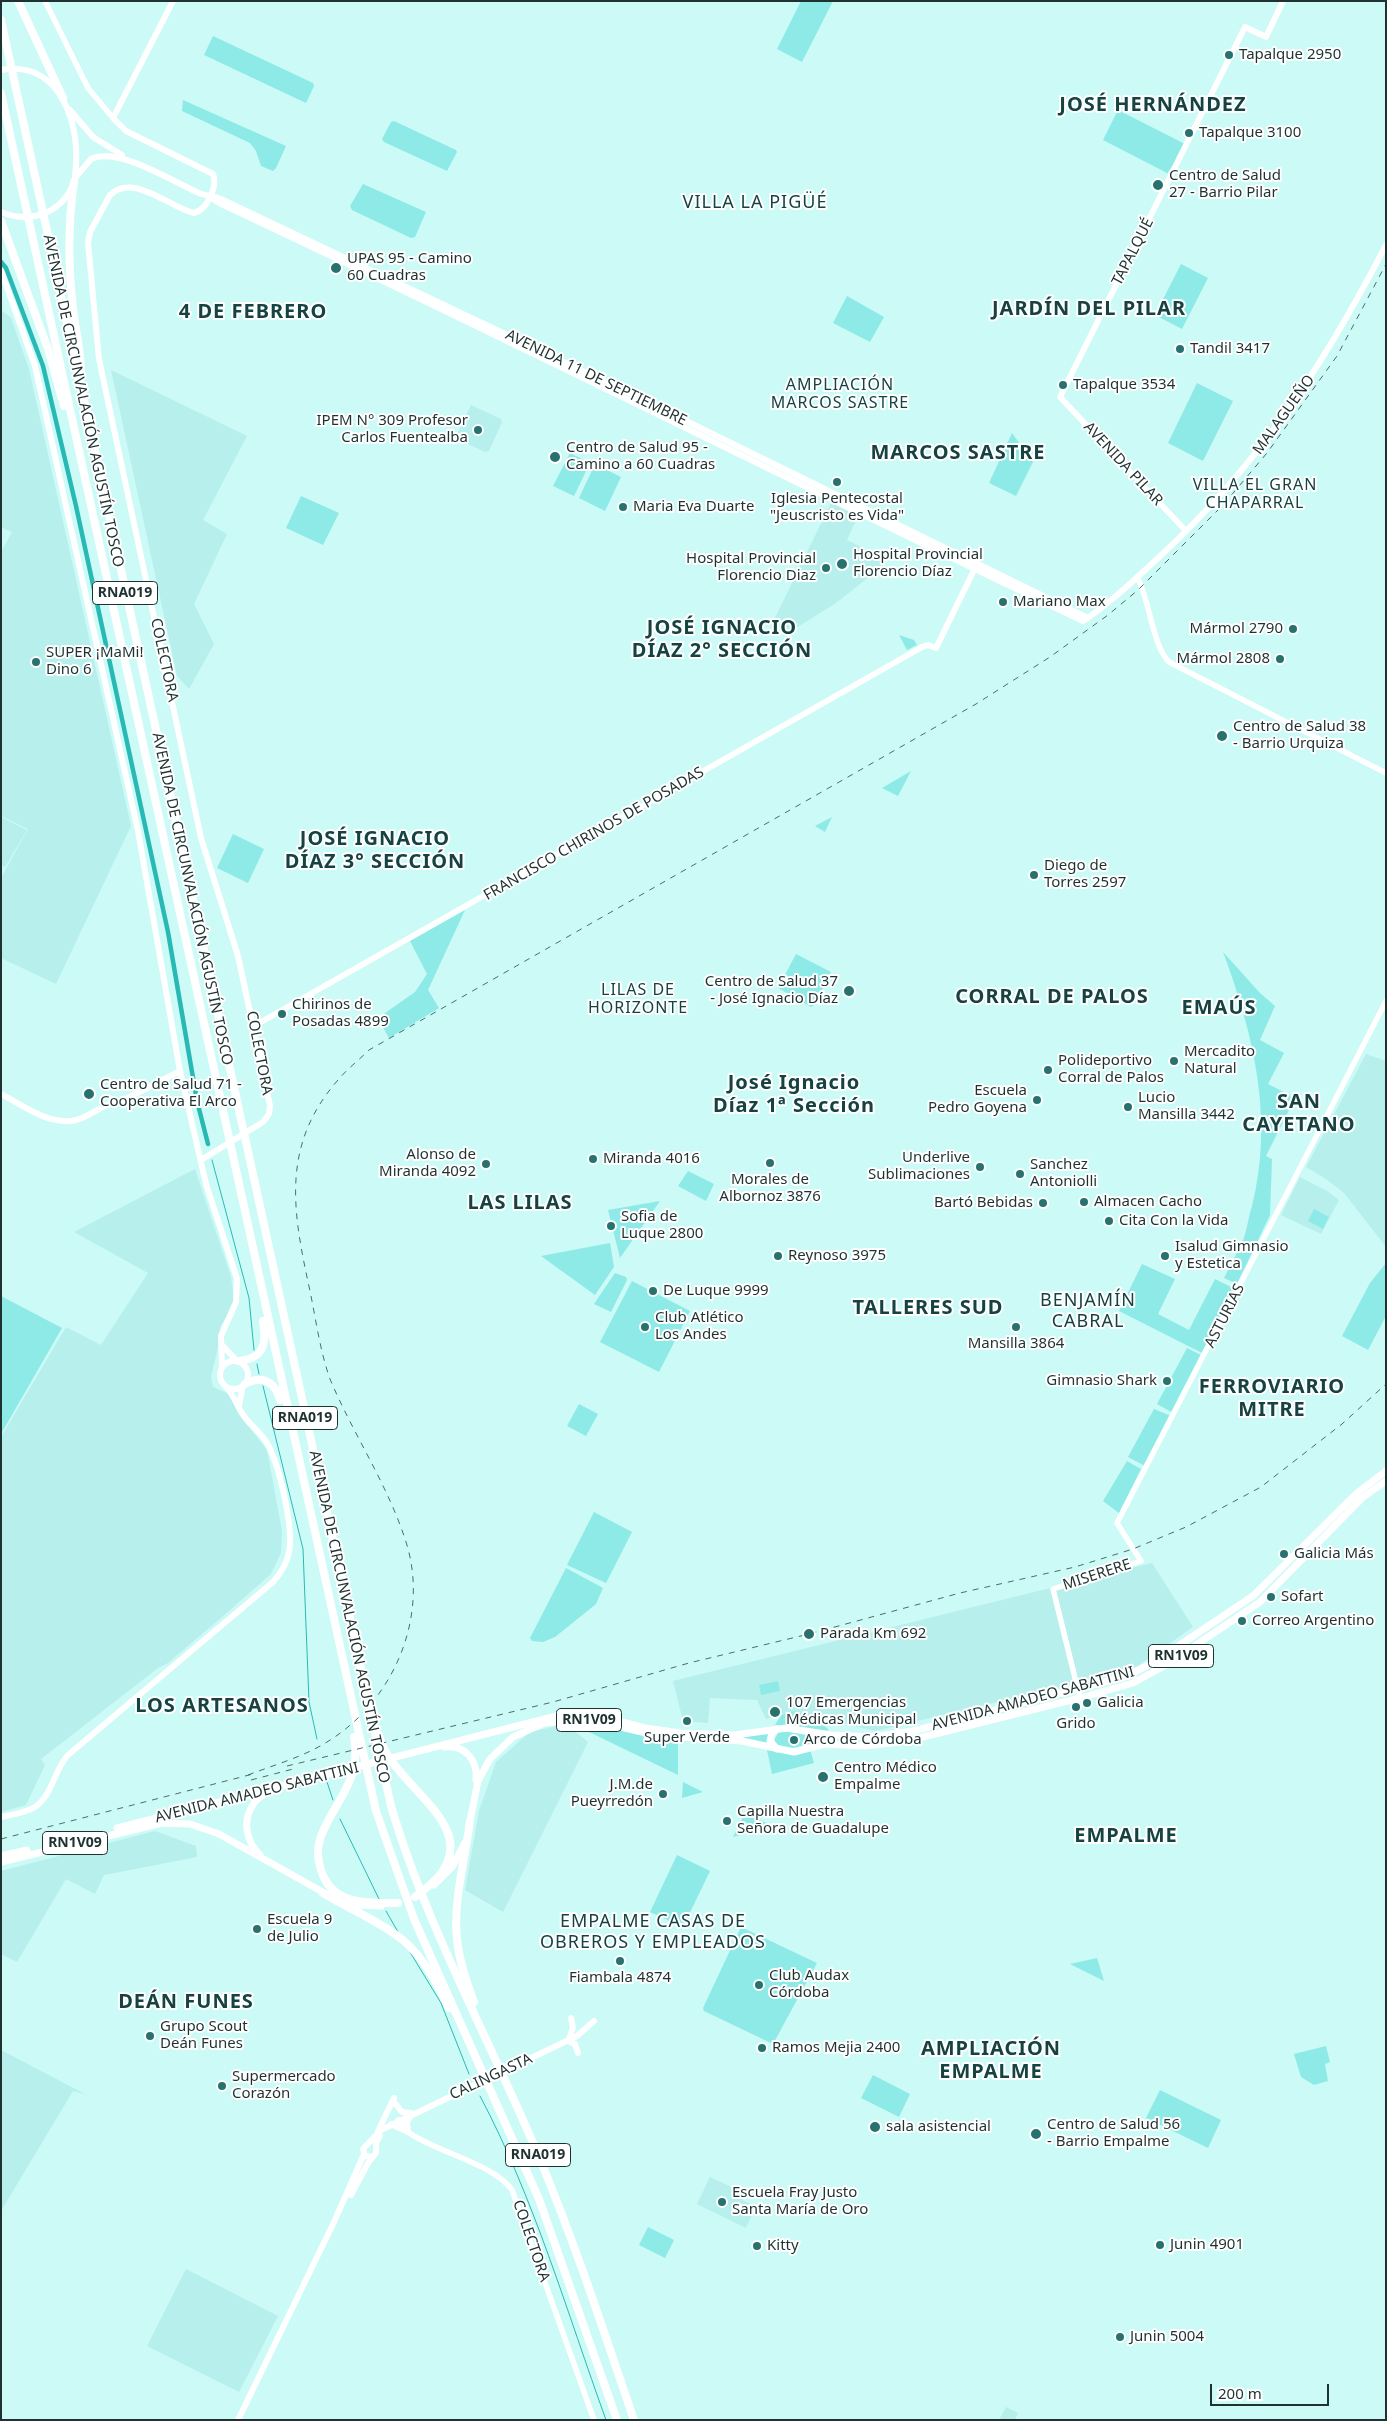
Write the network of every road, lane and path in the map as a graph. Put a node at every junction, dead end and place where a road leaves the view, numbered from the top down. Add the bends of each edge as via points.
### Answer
1 (18, 1) edge
2 (45, 1) edge
3 (173, 1) edge
4 (1283, 1) edge
5 (1, 20) edge
6 (1, 70) edge
7 (1, 93) edge
8 (64, 101) junction
9 (113, 118) junction
10 (138, 165) junction
11 (74, 180) junction
12 (210, 197) junction
13 (1, 212) edge
14 (1, 221) edge
15 (1386, 245) edge
16 (1, 271) edge
17 (81, 389) junction
18 (1060, 397) joint
19 (1121, 462) joint
20 (88, 493) junction
21 (1186, 531) junction
22 (976, 566) junction
23 (1135, 579) junction
24 (1086, 619) joint
25 (1386, 773) edge
26 (1386, 1001) edge
27 (254, 1026) junction
28 (180, 1071) junction
29 (1, 1094) edge
30 (201, 1160) junction
31 (254, 1257) junction
32 (222, 1344) junction
33 (238, 1361) junction
34 (222, 1367) junction
35 (244, 1385) junction
36 (226, 1387) junction
37 (239, 1407) junction
38 (1386, 1472) edge
39 (1386, 1481) edge
40 (317, 1547) junction
41 (1141, 1561) joint
42 (366, 1688) junction
43 (1077, 1690) junction
44 (1080, 1698) junction
45 (351, 1710) junction
46 (777, 1729) junction
47 (777, 1750) junction
48 (359, 1766) junction
49 (349, 1769) junction
50 (474, 1798) junction
51 (1, 1818) edge
52 (470, 1821) junction
53 (1, 1856) edge
54 (1, 1862) edge
55 (285, 1871) junction
56 (323, 1893) junction
57 (419, 1898) junction
58 (398, 1904) junction
59 (571, 2018) dead end
60 (477, 2021) junction
61 (594, 2021) dead end
62 (568, 2041) junction
63 (578, 2053) dead end
64 (476, 2056) junction
65 (413, 2113) junction
66 (395, 2122) junction
67 (384, 2128) junction
68 (408, 2132) junction
69 (375, 2137) junction
70 (368, 2144) junction
71 (376, 2148) junction
72 (364, 2154) junction
73 (373, 2156) junction
74 (298, 2297) junction
75 (238, 2420) edge
76 (594, 2420) edge
77 (617, 2420) edge
78 (634, 2420) edge

1 - 8 highway
2 - 9 street via 88,88
3 - 9 main road
4 - 18 main road, TAPALQUÉ via 1266,37 1245,26
5 - 17 highway, AVENIDA DE CIRCUNVALACIÓN AGUSTÍN TOSCO / RNA019
6 - 8 main road, AVENIDA 11 DE SEPTIEMBRE via 18,68 33,72 47,80
7 - 20 highway, AVENIDA DE CIRCUNVALACIÓN AGUSTÍN TOSCO / RNA019
8 - 10 main road, AVENIDA 11 DE SEPTIEMBRE via 99,142
8 - 11 main road via 76,141
9 - 12 main road via 126,131 213,174 215,183
10 - 11 main road, AVENIDA 11 DE SEPTIEMBRE via 110,155 96,156 86,162
10 - 12 main road, AVENIDA 11 DE SEPTIEMBRE
11 - 13 main road, AVENIDA 11 DE SEPTIEMBRE via 68,195 57,207 34,217
11 - 17 highway via 68,244 82,370
12 - 22 main road, AVENIDA 11 DE SEPTIEMBRE via 309,239
12 - 27 main road, COLECTORA via 202,210 194,212 137,187 116,192 110,196 90,232 88,243 99,359 201,838 238,956
14 - 20 highway via 51,359 77,465
15 - 21 main road, MALAGUEÑO via 1351,313 1300,394 1255,455
16 - 28 main road via 35,366 90,609 138,830
17 - 42 highway, AVENIDA DE CIRCUNVALACIÓN AGUSTÍN TOSCO / RNA019 via 329,1530 340,1557
18 - 19 main road, AVENIDA PILAR
19 - 21 street, AVENIDA PILAR
20 - 31 highway, AVENIDA DE CIRCUNVALACIÓN AGUSTÍN TOSCO / RNA019
21 - 23 main road, MALAGUEÑO
22 - 24 main road, AVENIDA 11 DE SEPTIEMBRE
22 - 27 main road, FRANCISCO CHIRINOS DE POSADAS via 936,648 922,647
23 - 24 main road, MALAGUEÑO
23 - 25 street via 1144,591 1163,655 1169,662
26 - 41 street, ASTURIAS via 1117,1523
27 - 30 main road, COLECTORA via 270,1106 268,1118
28 - 29 main road via 120,1102 109,1103 83,1118 65,1122 38,1114
28 - 30 main road
30 - 32 main road via 238,1287 234,1308 222,1331
31 - 33 highway via 264,1344 254,1358
31 - 40 highway, AVENIDA DE CIRCUNVALACIÓN AGUSTÍN TOSCO / RNA019
32 - 33 main road
32 - 34 main road
33 - 34 main road via 230,1361
33 - 35 main road via 248,1371
34 - 36 main road via 220,1378
35 - 36 main road via 236,1389
35 - 37 main road
35 - 40 highway via 253,1380 264,1380 277,1391 306,1518
36 - 37 main road
37 - 51 main road via 265,1440 275,1461 290,1534 290,1551 284,1567 273,1582 68,1755 39,1804
38 - 43 main road, AVENIDA AMADEO SABATTINI / RN1V09 via 1357,1493 1250,1598 1145,1668
39 - 44 main road, AVENIDA AMADEO SABATTINI / RN1V09 via 1362,1498 1256,1605 1149,1676
40 - 45 highway, AVENIDA DE CIRCUNVALACIÓN AGUSTÍN TOSCO / RNA019
41 - 43 street, MISERERE via 1054,1589
42 - 57 highway, AVENIDA DE CIRCUNVALACIÓN AGUSTÍN TOSCO / RNA019 via 383,1776
42 - 57 highway via 382,1747 402,1776 442,1818 450,1839 449,1857 441,1873
43 - 44 street
43 - 46 main road, AVENIDA AMADEO SABATTINI / RN1V09 via 888,1736 832,1735
44 - 47 main road, AVENIDA AMADEO SABATTINI / RN1V09 via 892,1743 825,1744 794,1752
45 - 58 highway via 356,1751 354,1770 320,1841 318,1859 322,1874 334,1890 349,1900
45 - 64 highway, AVENIDA DE CIRCUNVALACIÓN AGUSTÍN TOSCO / RNA019 via 380,1824 403,1892
46 - 47 main road via 770,1741
46 - 48 main road, AVENIDA AMADEO SABATTINI / RN1V09 via 740,1735 680,1733 645,1728 588,1713 574,1713 539,1719
47 - 50 main road, AVENIDA AMADEO SABATTINI / RN1V09 via 742,1741 645,1733 591,1720 552,1722 523,1731 498,1749 483,1770
48 - 49 main road, AVENIDA AMADEO SABATTINI / RN1V09
48 - 50 main road via 456,1747 468,1754 474,1763 477,1776
49 - 53 main road, AVENIDA AMADEO SABATTINI / RN1V09
49 - 55 main road via 268,1792 254,1804 246,1822 250,1841 259,1854
50 - 52 main road, AVENIDA AMADEO SABATTINI / RN1V09
52 - 57 main road, AVENIDA AMADEO SABATTINI / RN1V09 via 464,1846 453,1866
52 - 60 highway via 456,1930
54 - 55 main road, AVENIDA AMADEO SABATTINI / RN1V09 via 150,1825 176,1822 213,1831
55 - 56 main road, AVENIDA AMADEO SABATTINI / RN1V09
56 - 58 main road, AVENIDA AMADEO SABATTINI / RN1V09 via 358,1906
56 - 64 highway via 388,1930 411,1948 433,1979
57 - 58 main road, AVENIDA AMADEO SABATTINI / RN1V09
57 - 60 highway, AVENIDA DE CIRCUNVALACIÓN AGUSTÍN TOSCO / RNA019
59 - 62 main road via 573,2028
60 - 78 highway, AVENIDA DE CIRCUNVALACIÓN AGUSTÍN TOSCO / RNA019 via 555,2197
61 - 62 main road, CALINGASTA
62 - 63 main road via 575,2044
62 - 65 main road, CALINGASTA
64 - 77 highway, AVENIDA DE CIRCUNVALACIÓN AGUSTÍN TOSCO / RNA019 via 539,2199
65 - 66 main road, CALINGASTA
65 - 68 main road via 407,2122
65 - 69 main road via 402,2112 394,2100
66 - 67 main road, CALINGASTA
66 - 68 main road
67 - 69 main road, CALINGASTA
67 - 71 main road
68 - 76 street, COLECTORA via 506,2182 512,2190
69 - 70 main road, CALINGASTA
70 - 71 main road
70 - 72 main road via 364,2147
71 - 73 main road
72 - 73 main road
72 - 74 main road
73 - 74 main road
74 - 75 main road

